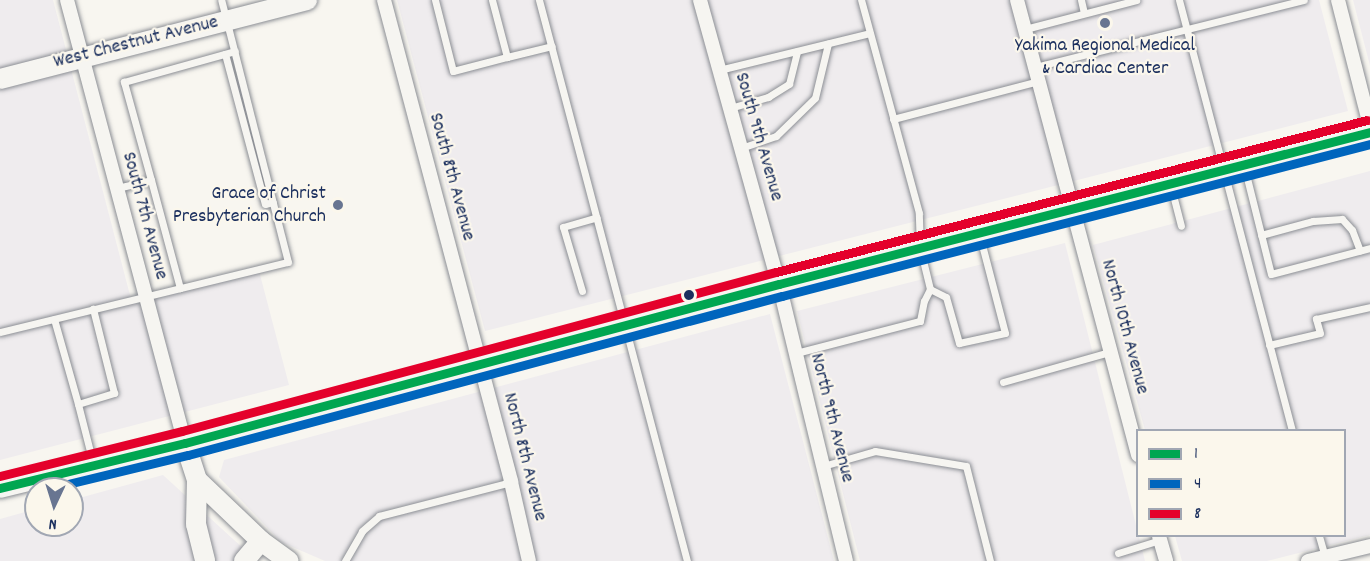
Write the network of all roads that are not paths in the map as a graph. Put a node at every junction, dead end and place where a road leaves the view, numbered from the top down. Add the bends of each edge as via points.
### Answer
1 (67, 0) edge
2 (221, 0) edge
3 (307, 0) edge
4 (384, 0) edge
5 (435, 0) edge
6 (492, 0) edge
7 (539, 0) edge
8 (700, 0) edge
9 (861, 0) edge
10 (1017, 0) edge
11 (1081, 0) edge
12 (1136, 0) edge
13 (1179, 0) edge
14 (1304, 0) edge
15 (1341, 1) edge
16 (1084, 13) junction
17 (226, 20) junction
18 (1025, 29) junction
19 (1187, 29) junction
20 (870, 33) junction
21 (828, 44) junction
22 (552, 46) junction
23 (235, 51) junction
24 (797, 51) junction
25 (225, 54) junction
26 (81, 57) junction
27 (507, 57) junction
28 (719, 70) junction
29 (1037, 74) junction
30 (0, 79) edge
31 (730, 108) junction
32 (893, 119) junction
33 (1370, 126) edge
34 (1370, 132) edge
35 (741, 148) junction
36 (1244, 165) junction
37 (1224, 170) junction
38 (151, 180) junction
39 (1170, 184) junction
40 (117, 188) junction
41 (273, 202) junction
42 (1073, 209) junction
43 (597, 217) junction
44 (1181, 226) dead end
45 (979, 233) junction
46 (1261, 235) junction
47 (920, 248) junction
48 (1370, 248) edge
49 (1360, 251) junction
50 (779, 284) junction
51 (180, 288) junction
52 (930, 289) junction
53 (582, 291) dead end
54 (146, 296) junction
55 (1370, 307) edge
56 (93, 309) junction
57 (54, 319) junction
58 (626, 324) junction
59 (0, 332) edge
60 (1269, 345) junction
61 (1110, 352) junction
62 (795, 353) junction
63 (480, 363) junction
64 (1003, 382) dead end
65 (78, 404) junction
66 (1292, 429) edge
67 (185, 442) junction
68 (1136, 451) edge
69 (93, 465) junction
70 (823, 466) junction
71 (197, 480) junction
72 (511, 482) junction
73 (0, 488) edge
74 (1319, 537) edge
75 (1160, 538) edge
76 (261, 541) junction
77 (1370, 546) edge
78 (1118, 553) dead end
79 (1324, 557) junction
80 (205, 561) edge
81 (243, 561) edge
82 (289, 561) edge
83 (345, 561) edge
84 (529, 561) edge
85 (687, 561) edge
86 (846, 561) edge
87 (990, 561) edge
88 (1166, 561) edge
89 (1308, 561) edge

1 - 26 street, South 7th Avenue
2 - 17 lane
3 - 17 main road, West Chestnut Avenue
4 - 63 street, South 8th Avenue
5 - 27 lane via 453,71
6 - 27 lane
7 - 22 lane
8 - 28 street, South 9th Avenue
9 - 20 lane
10 - 18 street, North 10th Avenue
11 - 16 lane
12 - 16 lane
13 - 19 lane
14 - 19 lane
15 - 33 street
16 - 18 lane
17 - 23 lane
17 - 26 main road, West Chestnut Avenue
18 - 29 street, North 10th Avenue
19 - 29 lane
19 - 37 lane
20 - 21 lane
20 - 32 lane
21 - 24 lane
21 - 35 lane via 815,98 776,136
22 - 27 lane
22 - 43 lane
23 - 25 lane
23 - 41 lane
24 - 28 lane
24 - 31 lane via 789,84 768,98
25 - 38 lane via 124,82
25 - 41 lane via 266,204
26 - 30 main road, West Chestnut Avenue
26 - 40 street, South 7th Avenue
28 - 31 street, South 9th Avenue
29 - 32 lane
29 - 42 street, North 10th Avenue
31 - 35 street, South 9th Avenue
32 - 47 lane via 919,213
34 - 36 main road
35 - 50 street, South 9th Avenue
36 - 37 main road
36 - 46 lane
37 - 39 main road
37 - 60 lane
38 - 40 lane
38 - 51 lane
39 - 42 main road
39 - 44 lane
40 - 54 street, South 7th Avenue
41 - 51 lane via 288,262
42 - 45 main road
42 - 61 street, North 10th Avenue
43 - 53 lane via 563,227
43 - 58 lane
45 - 47 main road
45 - 52 lane via 1005,333 959,343 946,297
46 - 49 lane via 1313,221 1342,219 1352,230
46 - 49 lane via 1271,274
47 - 50 main road
47 - 52 lane
48 - 49 lane
50 - 58 main road
50 - 62 street, North 9th Avenue
51 - 54 lane
52 - 62 lane via 920,321
54 - 56 lane
54 - 67 street, South 7th Avenue
55 - 60 lane via 1316,319 1320,333
56 - 57 lane
56 - 65 lane via 114,393
57 - 59 lane
57 - 65 lane
58 - 63 main road
58 - 85 lane
60 - 66 lane
61 - 64 lane
61 - 68 street, North 10th Avenue
62 - 70 street, North 9th Avenue
63 - 67 main road
63 - 72 street, North 8th Avenue
65 - 69 lane
67 - 69 main road
67 - 71 main road
69 - 73 main road
70 - 86 street, North 9th Avenue
70 - 87 lane via 875,451 966,466
71 - 76 main road
71 - 80 main road via 196,524
72 - 83 lane via 379,516 362,531
72 - 84 street, North 8th Avenue
74 - 79 lane
75 - 78 lane
75 - 88 street
76 - 81 main road
76 - 82 main road
77 - 79 street
79 - 89 street

